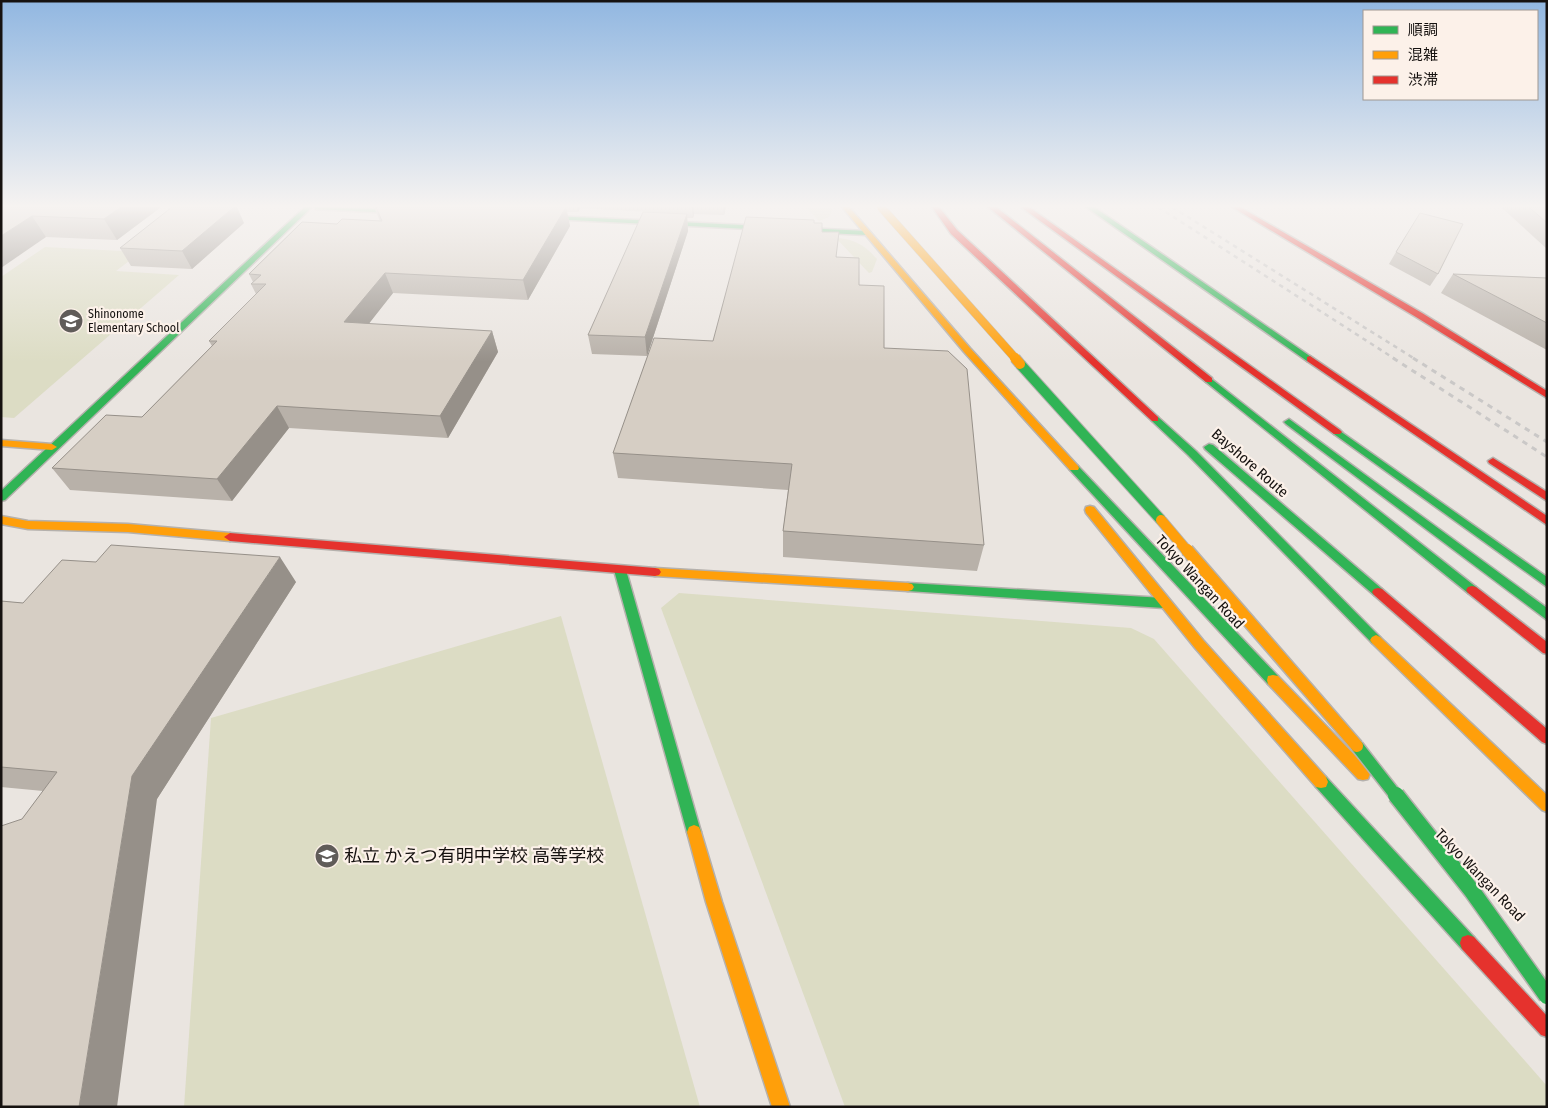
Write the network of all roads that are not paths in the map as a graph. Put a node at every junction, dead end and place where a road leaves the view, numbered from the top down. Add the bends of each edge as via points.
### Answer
1 (254, 259) edge
2 (888, 259) edge
3 (927, 259) edge
4 (983, 259) edge
5 (995, 259) edge
6 (1057, 259) edge
7 (1064, 259) edge
8 (1096, 259) edge
9 (1164, 259) edge
10 (1323, 259) edge
11 (1243, 313) junction
12 (1094, 346) dead end
13 (967, 350) junction
14 (1319, 351) dead end
15 (1200, 357) dead end
16 (1547, 394) edge
17 (1279, 415) dead end
18 (1198, 438) dead end
19 (1, 443) edge
20 (52, 447) junction
21 (1482, 454) dead end
22 (1056, 466) dead end
23 (1, 497) edge
24 (1080, 497) dead end
25 (1547, 497) edge
26 (1, 520) edge
27 (1547, 521) edge
28 (620, 570) junction
29 (1547, 583) edge
30 (1164, 604) junction
31 (1547, 615) edge
32 (1547, 649) edge
33 (1547, 738) edge
34 (1547, 806) edge
35 (1519, 937) dead end
36 (1547, 996) edge
37 (1547, 1029) edge
38 (781, 1107) edge

1 - 20 main road
2 - 13 main road, Tokyo Wangan Road
3 - 36 main road, bridge via 1184,546 1371,764 1431,837
4 - 34 main road via 1192,453 1390,655
5 - 12 main road
6 - 32 main road
7 - 15 main road
8 - 29 main road
9 - 11 main road
10 - 16 main road
11 - 14 main road
11 - 27 main road
13 - 22 main road
13 - 35 main road, Tokyo Wangan Road via 1138,538
17 - 31 main road
18 - 33 main road, Bayshore Route
19 - 20 main road
20 - 23 main road
21 - 25 main road
24 - 30 main road
26 - 28 main road via 28,525 138,529
28 - 30 main road
28 - 38 main road via 714,902
30 - 37 main road

